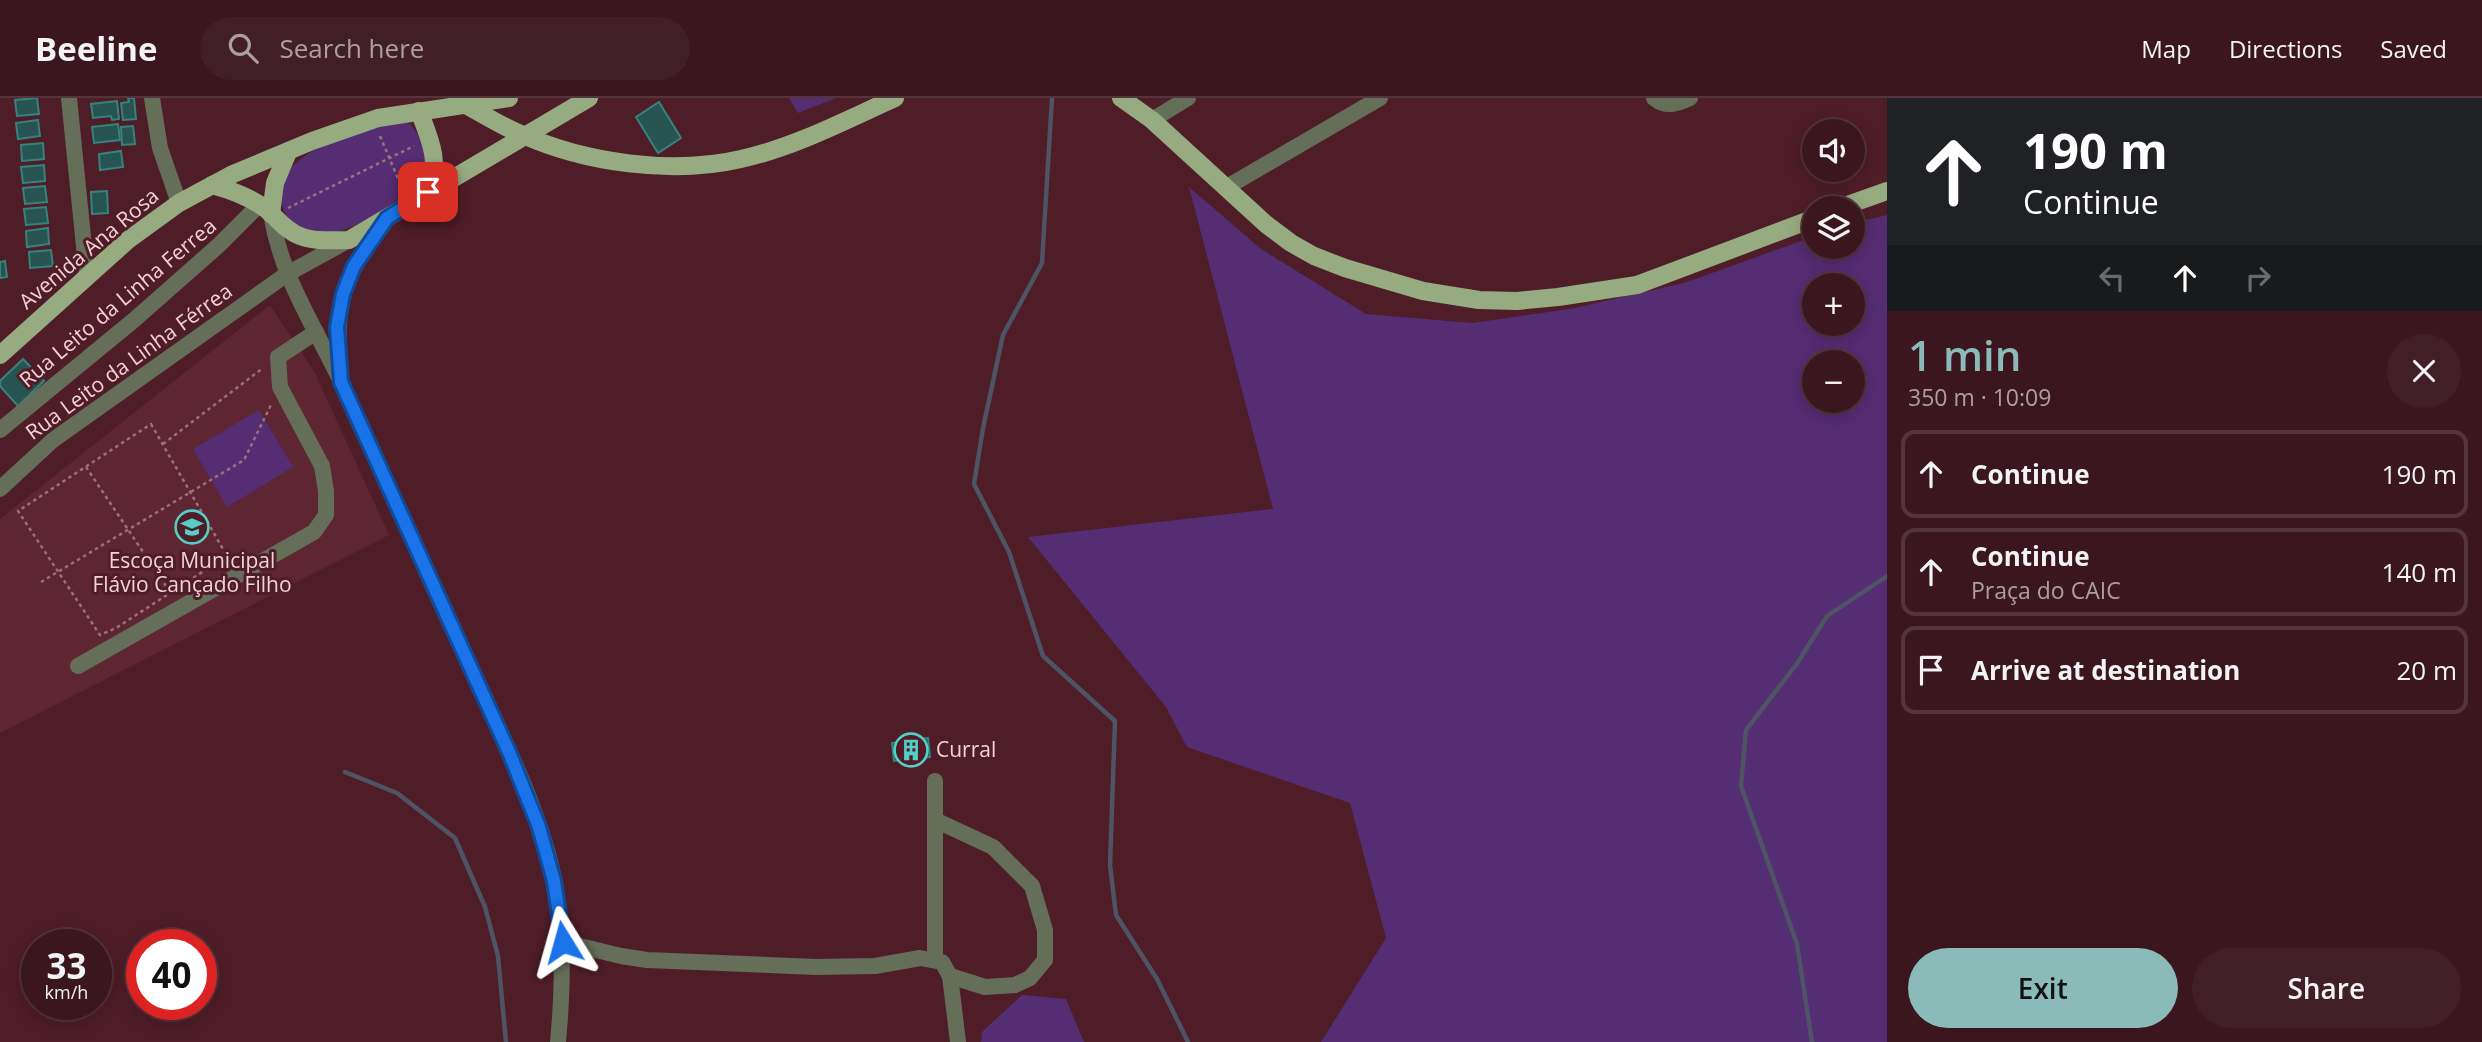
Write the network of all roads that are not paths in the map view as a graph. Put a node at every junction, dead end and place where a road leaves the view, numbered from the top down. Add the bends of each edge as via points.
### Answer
1 (69, 98) edge
2 (152, 98) edge
3 (509, 98) edge
4 (589, 98) edge
5 (895, 98) edge
6 (1121, 98) edge
7 (1188, 98) edge
8 (1381, 98) edge
9 (1654, 98) edge
10 (1690, 98) edge
11 (464, 104) junction
12 (420, 105) edge
13 (1152, 120) junction
14 (523, 135) junction
15 (288, 152) junction
16 (212, 185) junction
17 (1227, 187) junction
18 (1887, 191) edge
19 (428, 192) junction
20 (1865, 199) edge
21 (179, 203) junction
22 (265, 209) junction
23 (387, 218) junction
24 (1802, 223) edge
25 (349, 240) junction
26 (287, 274) junction
27 (86, 276) junction
28 (316, 332) junction
29 (0, 355) edge
30 (341, 382) junction
31 (0, 430) edge
32 (0, 489) edge
33 (78, 666) dead end
34 (935, 781) dead end
35 (935, 820) junction
36 (563, 942) junction
37 (935, 959) junction
38 (950, 976) junction
39 (558, 1042) edge
40 (958, 1042) edge

1 - 27 street
2 - 21 street via 160,148
3 - 11 main road
4 - 14 main road
5 - 14 main road via 786,145 703,165 610,160
6 - 13 main road
7 - 13 street
8 - 17 street
9 - 10 street via 1671,105
11 - 12 main road
11 - 14 main road
12 - 15 main road, Avenida Ana Rosa
12 - 19 main road via 435,165
13 - 17 main road
14 - 19 main road
15 - 16 main road, Avenida Ana Rosa
15 - 22 main road
16 - 21 main road, Avenida Ana Rosa
16 - 22 main road
17 - 24 main road via 1267,225 1314,256 1384,281 1479,300 1517,301 1637,285
18 - 20 main road
19 - 23 main road
21 - 27 main road, Avenida Ana Rosa
22 - 25 main road via 300,236
22 - 26 street
22 - 31 street, Rua Leito da Linha Ferrea via 239,226
23 - 25 main road
23 - 30 street via 354,266 343,294 337,327
25 - 26 street, Rua Leito da Linha Férrea
26 - 28 street
26 - 32 street, Rua Leito da Linha Férrea via 53,440
27 - 29 main road, Avenida Ana Rosa
28 - 30 street
28 - 33 street via 278,357 280,387 322,466 326,515 314,532
30 - 36 street via 539,827 554,881
34 - 35 street
35 - 37 street
35 - 38 street via 993,847 1032,886 1045,930 1045,960 1030,978 1015,985 985,987
36 - 37 street via 647,960 849,968
36 - 39 street
37 - 38 street
38 - 40 street

